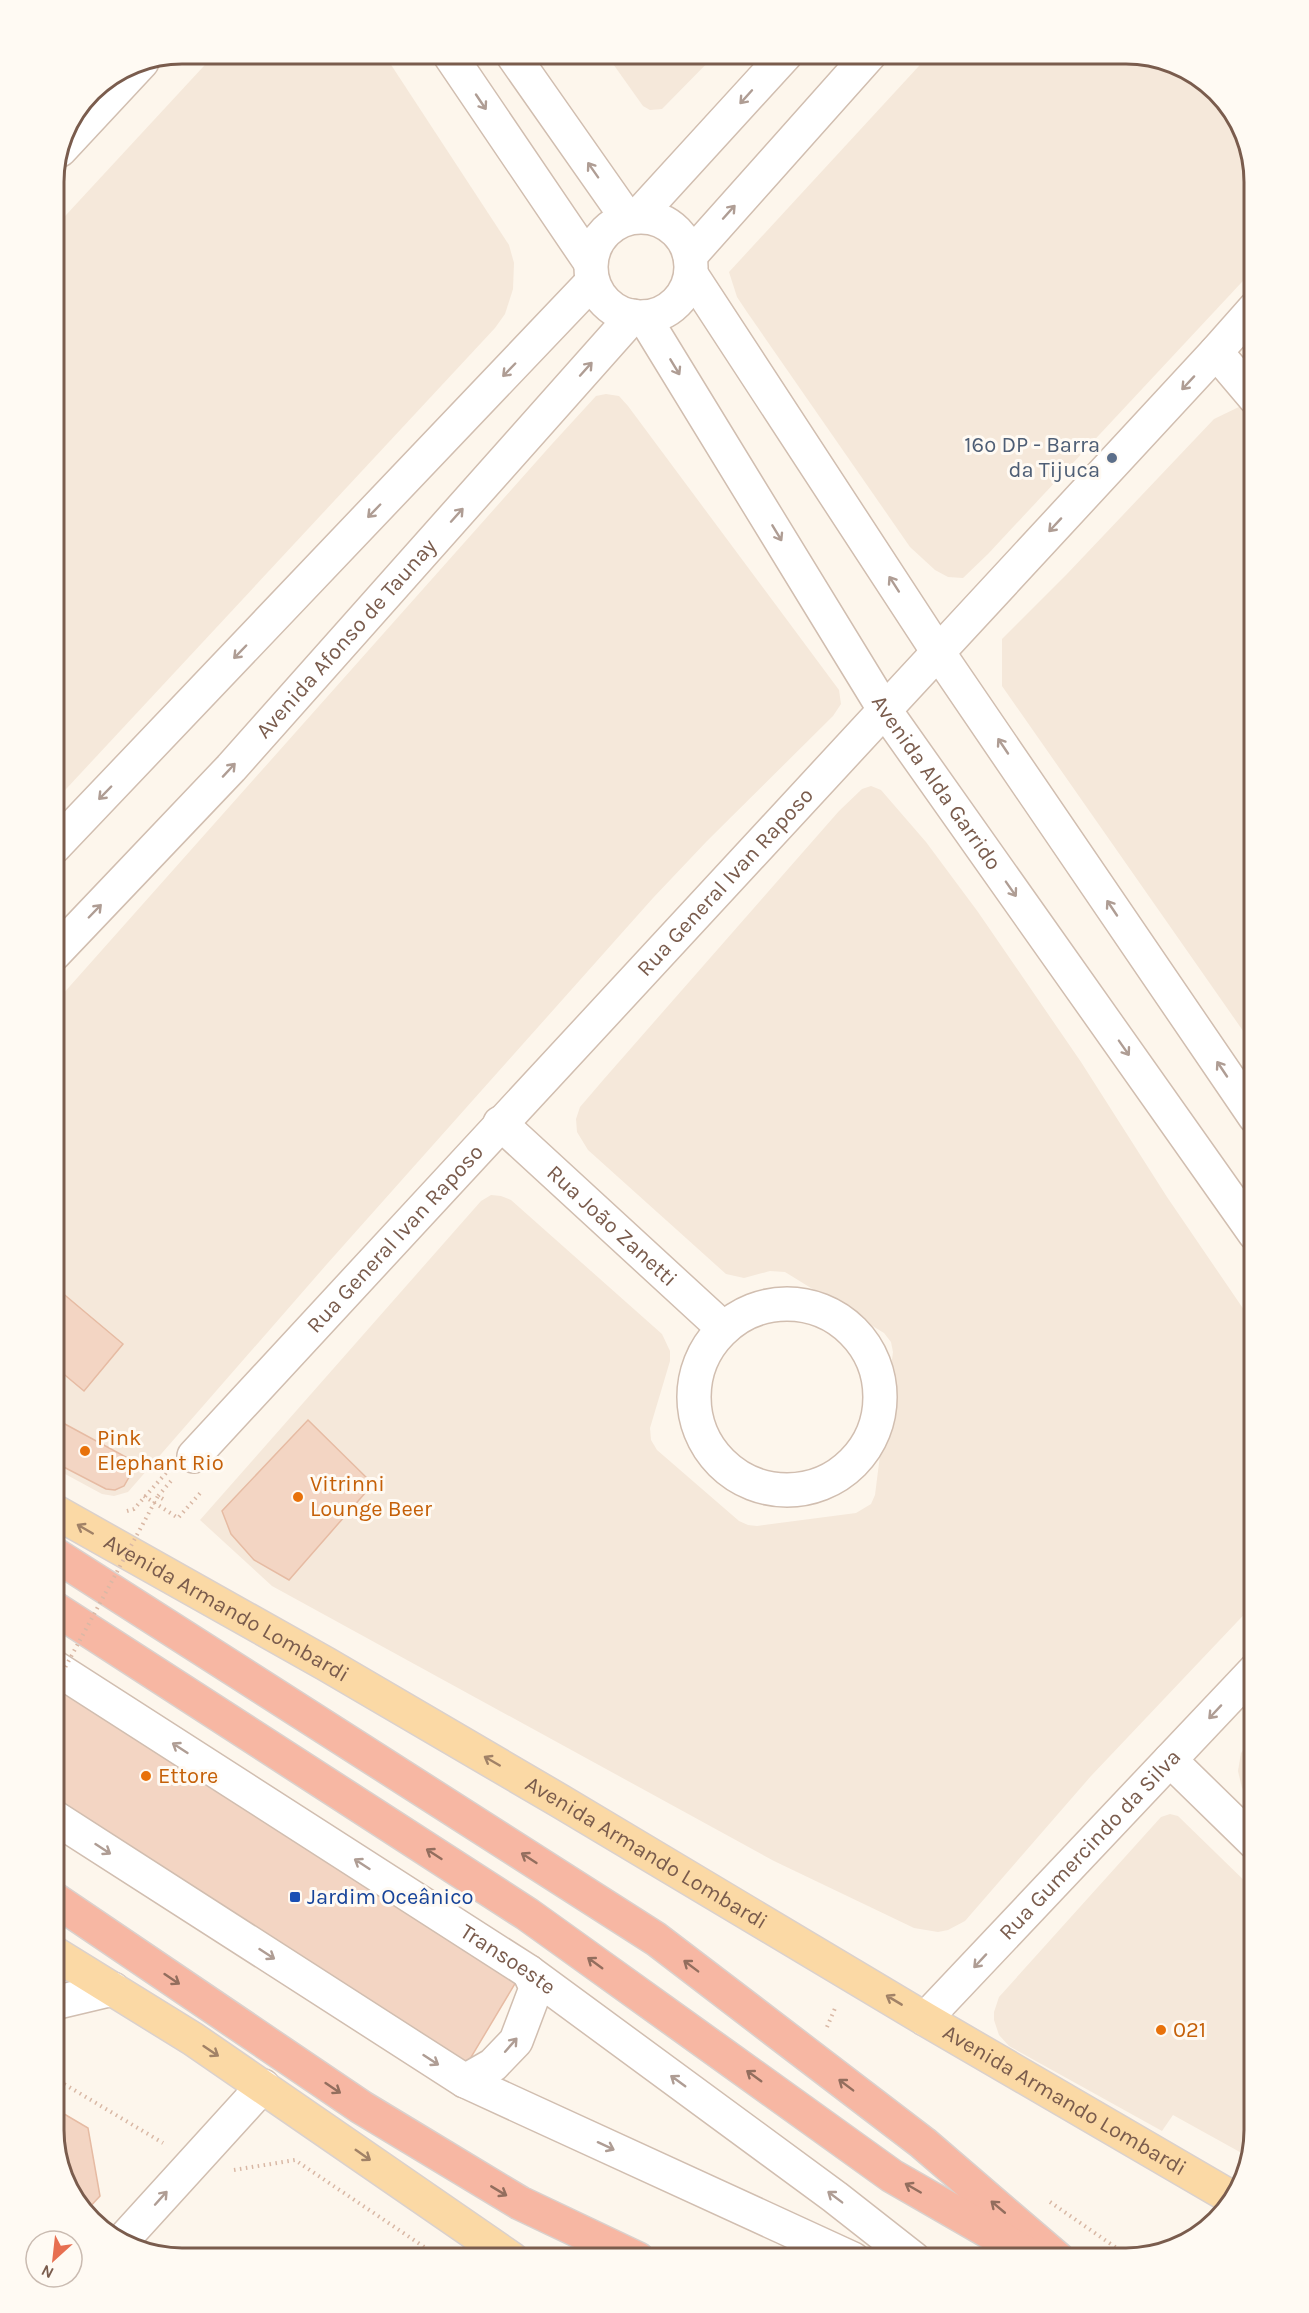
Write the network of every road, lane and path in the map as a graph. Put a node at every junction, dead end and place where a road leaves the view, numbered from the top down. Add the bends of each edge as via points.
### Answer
1 (455, 64) edge
2 (520, 64) edge
3 (776, 65) edge
4 (861, 65) edge
5 (127, 78) edge
6 (74, 135) edge
7 (632, 217) junction
8 (691, 265) junction
9 (591, 272) junction
10 (639, 317) junction
11 (1244, 320) edge
12 (1216, 352) junction
13 (1244, 385) edge
14 (938, 652) junction
15 (884, 709) junction
16 (65, 836) edge
17 (65, 943) edge
18 (1244, 1101) edge
19 (500, 1123) junction
20 (1244, 1217) edge
21 (723, 1328) junction
22 (194, 1456) dead end
23 (163, 1499) dead end
24 (117, 1514) dead end
25 (64, 1517) edge
26 (178, 1518) dead end
27 (64, 1561) edge
28 (64, 1615) edge
29 (64, 1669) edge
30 (64, 1674) edge
31 (1244, 1682) edge
32 (1170, 1760) junction
33 (64, 1824) edge
34 (1244, 1832) edge
35 (64, 1906) edge
36 (64, 1929) edge
37 (131, 1951) junction
38 (64, 1959) edge
39 (529, 1972) junction
40 (113, 1989) junction
41 (64, 2001) edge
42 (925, 2019) junction
43 (465, 2081) junction
44 (64, 2084) edge
45 (263, 2086) junction
46 (194, 2162) junction
47 (1226, 2194) edge
48 (128, 2235) edge
49 (426, 2248) edge
50 (497, 2248) edge
51 (615, 2248) edge
52 (829, 2248) edge
53 (900, 2248) edge
54 (1018, 2248) edge
55 (1045, 2248) edge

1 -> 9 street
7 -> 2 street
3 -> 7 street
8 -> 4 street
5 - 6 street
7 - 8 street via 655,218 671,226 684,240
7 - 9 street via 609,227 596,243
8 - 10 street via 685,290 675,304 661,313
14 -> 8 street
9 - 10 street via 601,298 615,310
9 -> 16 street
10 -> 15 street, Avenida Alda Garrido
17 -> 10 street, Avenida Afonso de Taunay via 231,768
11 - 12 street, Rua General Ivan Raposo
12 - 13 street
12 -> 14 street, Rua General Ivan Raposo
14 - 15 street, Rua General Ivan Raposo
18 -> 14 street
15 - 19 street, Rua General Ivan Raposo
15 -> 20 street, Avenida Alda Garrido
19 - 21 street, Rua João Zanetti
19 - 22 street, Rua General Ivan Raposo
21 - 21 street via 703,1356 694,1389 697,1423 713,1453 739,1476 771,1488 806,1488 838,1476 863,1452 878,1421 880,1387 871,1354 850,1327 820,1309 786,1303 753,1310
23 - 29 path, bridge via 158,1496
24 - 26 path via 134,1509 144,1496
42 -> 25 main road, Avenida Armando Lombardi via 326,1664
55 -> 27 highway via 923,2143 656,1939
54 -> 28 highway via 892,2176 526,1914
39 -> 30 street, Transoeste
31 -> 32 street, Rua Gumercindo da Silva
32 - 34 street
32 -> 42 street, Rua Gumercindo da Silva
33 -> 43 street
35 - 37 highway
36 - 37 highway
37 -> 51 highway via 361,2107 520,2203
38 - 40 main road
43 -> 39 street via 493,2065 516,2041 536,1988
53 -> 39 street, Transoeste
40 - 41 street
40 -> 45 main road
42 - 47 main road, Avenida Armando Lombardi
43 -> 52 street
44 - 46 path
45 - 46 street
45 -> 50 main road
48 -> 46 street
46 - 49 path via 214,2174 295,2160

